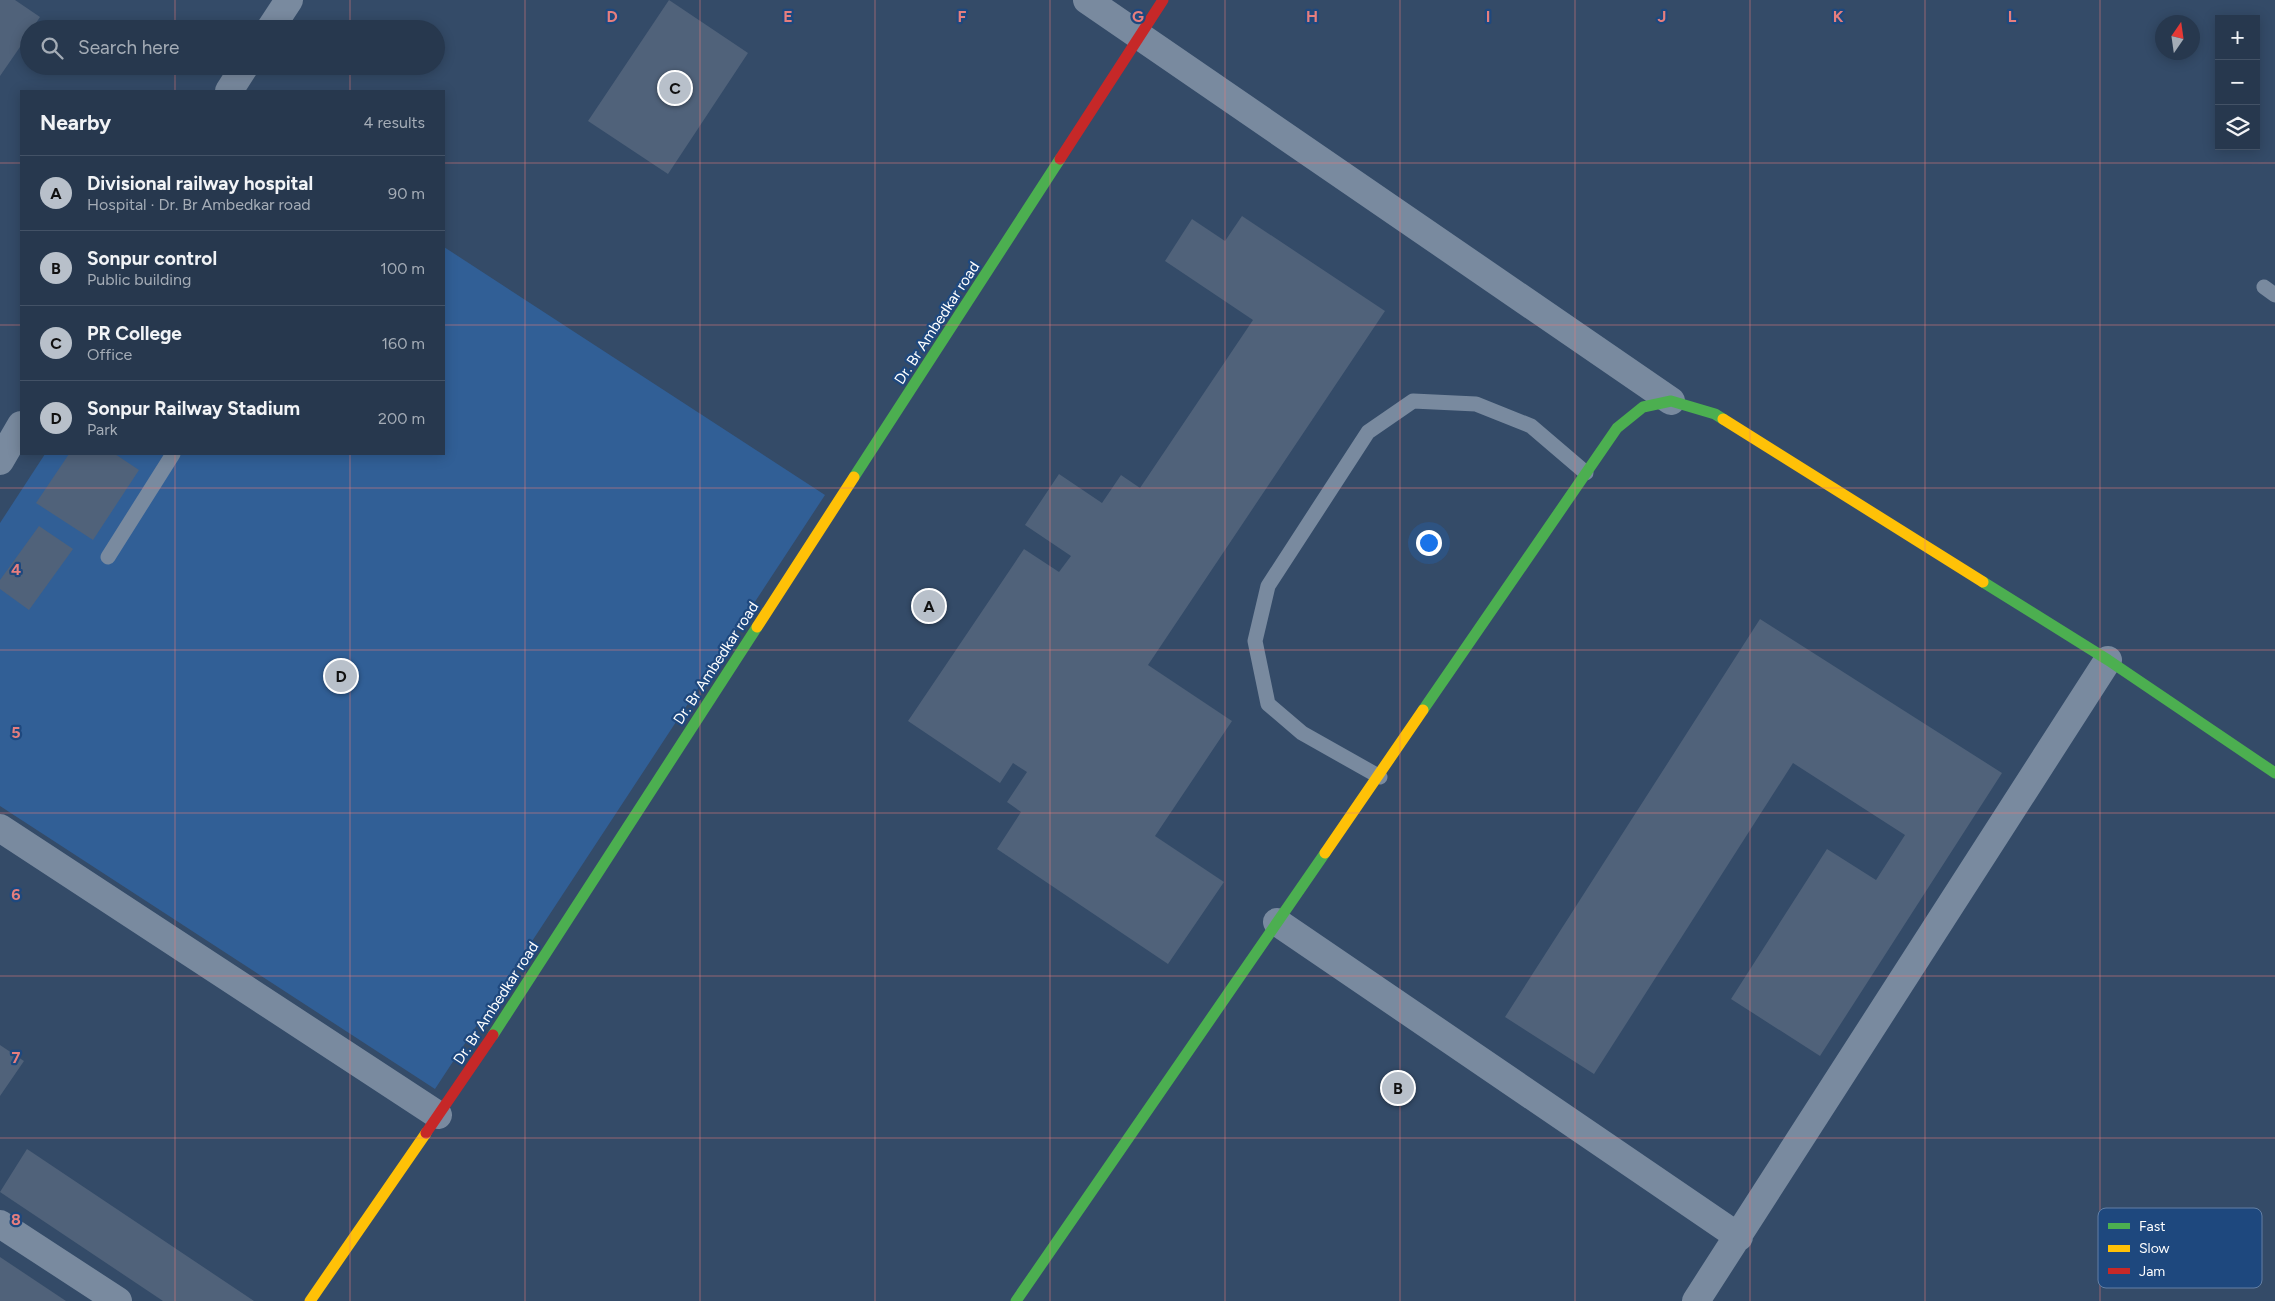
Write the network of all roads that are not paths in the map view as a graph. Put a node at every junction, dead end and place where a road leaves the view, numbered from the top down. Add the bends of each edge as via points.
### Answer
1 (288, 0) edge
2 (1087, 0) edge
3 (1163, 0) edge
4 (276, 20) edge
5 (1141, 37) junction
6 (239, 75) edge
7 (230, 90) edge
8 (1671, 400) junction
9 (20, 427) edge
10 (172, 455) edge
11 (0, 461) edge
12 (1586, 474) junction
13 (108, 557) dead end
14 (2108, 660) junction
15 (2275, 773) edge
16 (1380, 777) junction
17 (0, 828) edge
18 (1277, 922) junction
19 (438, 1115) junction
20 (0, 1224) edge
21 (1739, 1237) junction
22 (118, 1301) edge
23 (310, 1301) edge
24 (1016, 1301) edge
25 (1696, 1301) edge

1 - 4 street
2 - 5 street
3 - 5 street, Dr. Br Ambedkar road
5 - 8 street
5 - 19 street, Dr. Br Ambedkar road
6 - 7 street
8 - 12 street via 1643,408 1617,428
8 - 14 street via 1715,414
9 - 11 street
10 - 13 lane
12 - 16 street
12 - 16 lane via 1531,426 1476,404 1413,401 1368,432 1268,586 1255,641 1268,704 1302,733
14 - 15 street
14 - 21 street
16 - 18 street
17 - 19 street
18 - 21 street
18 - 24 street
19 - 23 street, Dr. Br Ambedkar road
20 - 22 street
21 - 25 street

